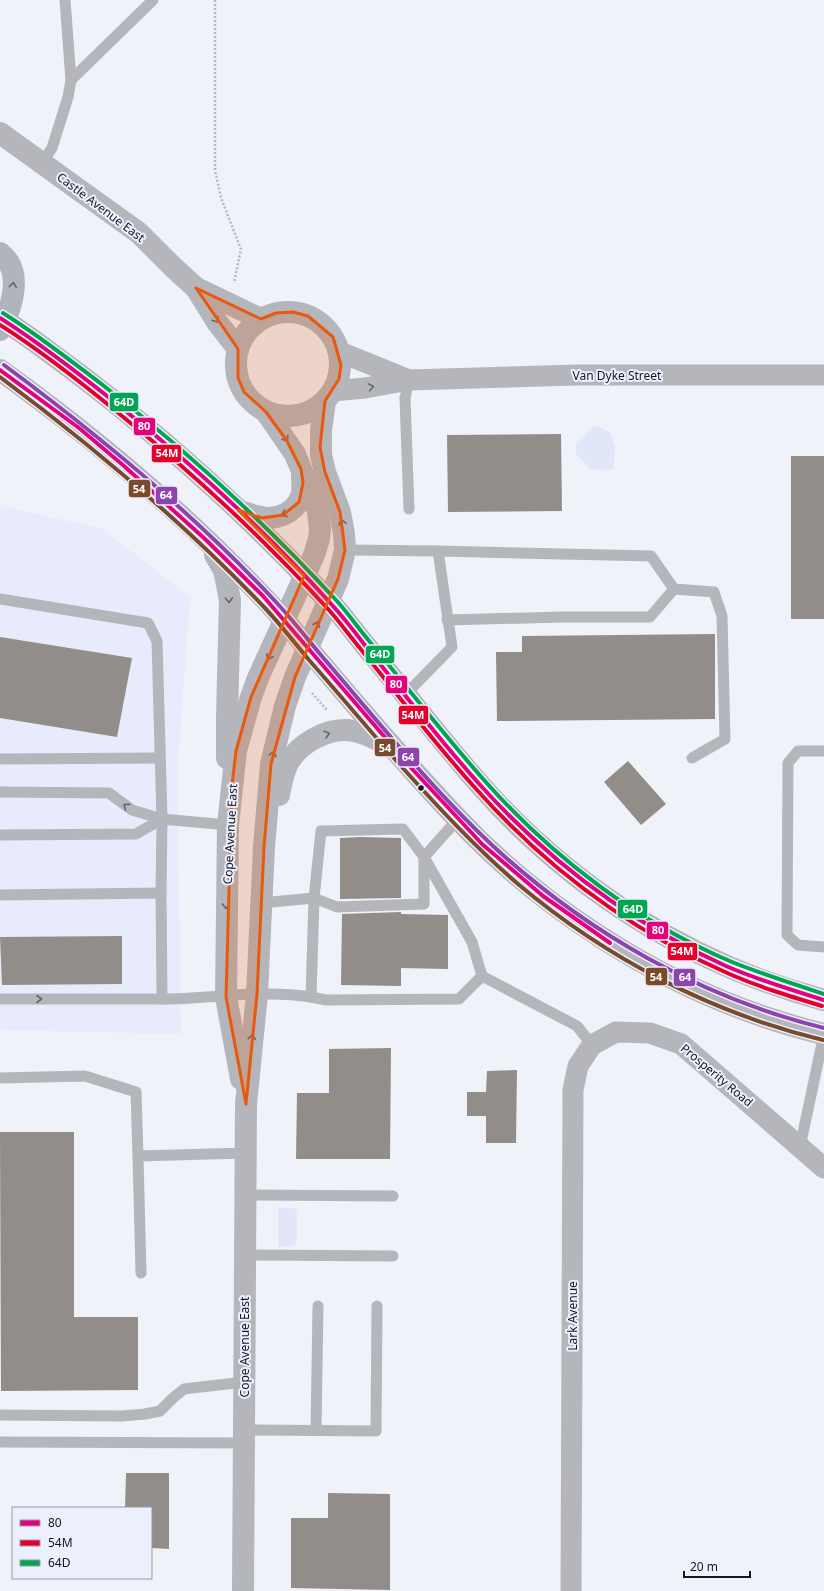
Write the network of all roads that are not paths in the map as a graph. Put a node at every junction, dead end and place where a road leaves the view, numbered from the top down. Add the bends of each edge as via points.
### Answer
1 (65, 0) edge
2 (152, 0) edge
3 (71, 80) junction
4 (0, 133) edge
5 (42, 163) junction
6 (0, 253) edge
7 (196, 288) junction
8 (261, 319) junction
9 (2, 323) edge
10 (238, 349) junction
11 (340, 352) junction
12 (0, 370) edge
13 (824, 375) edge
14 (409, 380) junction
15 (329, 396) junction
16 (266, 412) junction
17 (301, 469) junction
18 (409, 509) dead end
19 (238, 510) junction
20 (205, 539) junction
21 (345, 550) junction
22 (438, 551) junction
23 (304, 576) junction
24 (674, 589) junction
25 (0, 599) edge
26 (328, 600) junction
27 (447, 620) junction
28 (285, 621) junction
29 (307, 648) junction
30 (406, 694) junction
31 (395, 750) junction
32 (824, 751) edge
33 (159, 758) junction
34 (692, 758) dead end
35 (0, 759) edge
36 (0, 792) edge
37 (162, 819) junction
38 (458, 819) junction
39 (228, 825) junction
40 (0, 835) edge
41 (424, 857) junction
42 (161, 893) junction
43 (0, 895) edge
44 (314, 898) junction
45 (261, 903) junction
46 (824, 947) edge
47 (482, 976) junction
48 (257, 994) junction
49 (226, 996) junction
50 (311, 997) junction
51 (0, 999) edge
52 (162, 999) junction
53 (824, 1000) edge
54 (824, 1034) edge
55 (592, 1045) junction
56 (0, 1078) edge
57 (246, 1104) junction
58 (800, 1147) junction
59 (245, 1153) junction
60 (138, 1156) junction
61 (824, 1168) edge
62 (245, 1194) junction
63 (393, 1196) dead end
64 (244, 1255) junction
65 (393, 1256) dead end
66 (142, 1273) dead end
67 (318, 1306) dead end
68 (378, 1306) dead end
69 (244, 1382) junction
70 (0, 1415) edge
71 (316, 1430) junction
72 (244, 1436) junction
73 (0, 1442) edge
74 (243, 1591) edge
75 (571, 1591) edge

1 - 3 lane
2 - 3 lane
3 - 5 lane via 52,148
4 - 5 main road, Castle Avenue East
5 - 7 main road, Castle Avenue East via 139,233
9 -> 6 highway via 12,296 14,275 6,257
7 - 8 main road
7 -> 10 main road
8 - 10 main road via 243,337
8 - 11 main road via 287,312 308,316 322,324 333,337
9 - 19 main road via 45,349 118,404
10 - 16 main road via 238,378 244,392 254,404
11 - 14 street, Van Dyke Street
11 - 15 main road via 339,379
12 - 20 main road via 113,456
13 - 14 street, Van Dyke Street via 577,375
15 -> 14 street, Van Dyke Street
14 - 18 lane via 405,398
15 - 16 main road via 312,411 298,416
21 -> 15 main road via 340,512 324,472 321,455 321,430
16 -> 17 main road via 287,441
17 -> 19 main road via 301,497 289,512 276,517 262,518
17 - 23 main road via 318,511 320,525 317,547
19 - 23 main road
20 - 28 main road
20 -> 39 main road via 224,570 230,600
21 - 22 lane
21 - 26 main road via 338,579
22 - 24 lane via 651,556
22 - 27 lane
23 - 26 main road
23 - 28 main road, Cope Avenue East
24 - 27 lane via 650,617
24 - 34 lane via 714,592 722,616 725,739
25 - 33 lane via 148,623 157,641
29 -> 26 main road
26 - 30 main road
27 - 30 lane via 452,647
28 - 29 main road
28 -> 39 main road, Cope Avenue East via 258,678 244,722 236,751
29 - 31 main road
45 -> 29 main road, Cope Avenue East via 271,764 285,706
30 - 53 main road via 482,787 535,840 587,885 641,922 702,955 757,979
31 - 38 main road
45 -> 31 main road via 281,784 292,756 315,738 346,730 368,735
32 - 46 lane via 798,751 788,763 787,935 798,945
33 - 35 lane
33 - 37 lane
37 -> 36 lane via 132,810 109,793
37 - 39 lane
37 - 40 lane via 136,834
37 - 42 lane
38 - 41 lane
38 - 54 main road via 482,844 543,896 616,947 733,1006
39 -> 49 main road, Cope Avenue East
41 - 44 lane via 424,904 337,907
41 - 44 lane via 403,829 320,831
41 - 47 lane via 472,942
42 - 43 lane
42 - 52 lane
44 - 45 lane
44 - 50 lane
45 - 48 main road, Cope Avenue East
47 - 50 lane via 459,999 326,1000
47 - 55 lane via 577,1026
48 - 49 lane
48 - 50 lane via 288,993
57 -> 48 main road, Cope Avenue East
49 - 52 lane
49 - 57 main road, Cope Avenue East
51 -> 52 lane
54 - 58 lane
55 - 58 street, Prosperity Road via 616,1032 650,1032 682,1044
55 - 75 street, Lark Avenue via 578,1066 573,1090
56 - 60 lane via 85,1076 136,1092
57 - 59 main road, Cope Avenue East
58 - 61 street, Prosperity Road
59 - 60 lane
59 - 62 main road, Cope Avenue East
60 - 66 lane
62 - 63 lane
62 - 64 main road, Cope Avenue East
64 - 65 lane
64 - 69 main road, Cope Avenue East
67 - 71 lane
68 - 71 lane via 376,1431
69 - 70 lane via 184,1389 160,1411 145,1414
69 - 72 main road, Cope Avenue East
71 - 72 lane
72 - 73 lane
72 - 74 main road, Cope Avenue East

